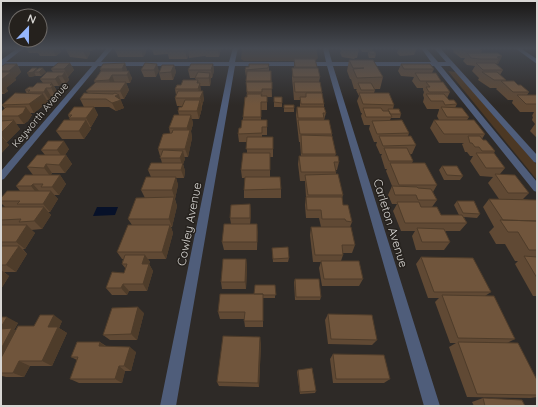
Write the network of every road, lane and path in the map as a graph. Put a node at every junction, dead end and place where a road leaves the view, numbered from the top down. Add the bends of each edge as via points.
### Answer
1 (94, 67) edge
2 (231, 67) edge
3 (331, 67) edge
4 (438, 67) edge
5 (455, 67) edge
6 (537, 160) edge
7 (1, 177) edge
8 (537, 189) edge
9 (168, 406) edge
10 (432, 406) edge

1 - 7 street, Keyworth Avenue
2 - 9 street, Cowley Avenue
3 - 10 street, Carleton Avenue
4 - 8 street
5 - 6 street

